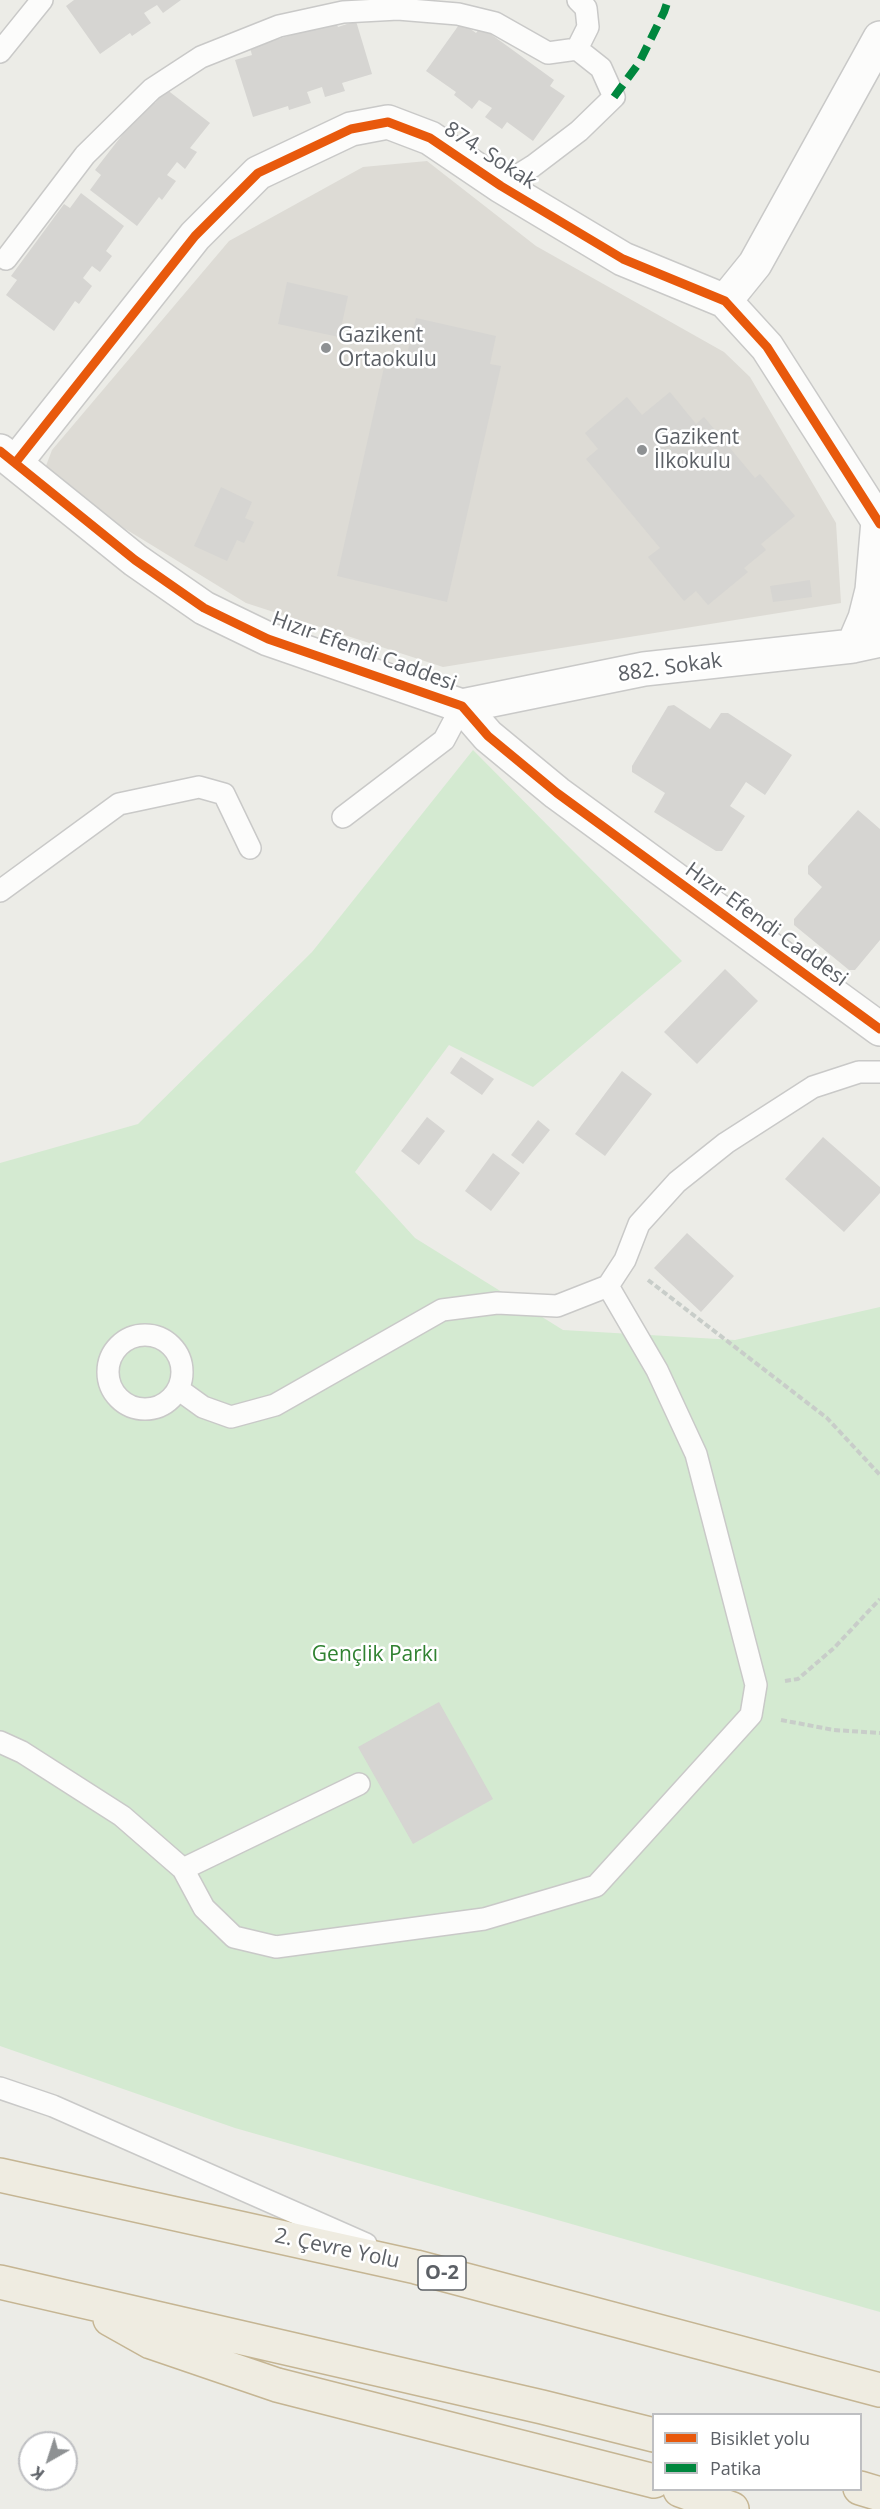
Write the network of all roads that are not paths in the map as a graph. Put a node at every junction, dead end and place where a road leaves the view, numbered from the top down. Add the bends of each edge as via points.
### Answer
1 (42, 0) edge
2 (578, 0) edge
3 (880, 38) edge
4 (577, 49) junction
5 (0, 52) edge
6 (501, 186) junction
7 (6, 259) dead end
8 (725, 301) junction
9 (8, 457) edge
10 (879, 523) edge
11 (866, 643) edge
12 (462, 706) junction
13 (343, 817) dead end
14 (250, 848) dead end
15 (0, 891) edge
16 (880, 1029) edge
17 (880, 1072) edge
18 (608, 1286) junction
19 (178, 1389) dead end
20 (0, 1742) edge
21 (359, 1784) dead end
22 (183, 1869) junction
23 (0, 2088) edge
24 (0, 2175) edge
25 (416, 2267) junction
26 (0, 2282) edge
27 (77, 2300) junction
28 (880, 2390) edge
29 (652, 2434) edge
30 (652, 2480) edge
31 (862, 2488) edge
32 (683, 2491) edge
33 (880, 2494) edge
34 (732, 2509) edge

1 - 5 lane
2 - 4 lane via 586,8 588,27
3 - 8 street via 754,264
4 - 6 lane via 601,68 614,98 579,132
4 - 7 lane via 549,53 495,23 458,14 343,12 279,26 201,57 152,90 85,155
6 - 8 street, 874. Sokak via 623,259
6 - 9 street, 874. Sokak via 430,138 388,122 351,129 258,173 195,236
8 - 10 street, 874. Sokak via 767,347
9 - 12 street, Hızır Efendi Caddesi via 135,560 204,608 268,639
10 - 11 street
11 - 12 street, 882. Sokak via 644,669
12 - 13 lane via 444,740
12 - 16 street, Hızır Efendi Caddesi via 488,736 557,793
14 - 15 lane via 224,794 199,787 119,804
17 - 18 lane via 859,1072 813,1087 726,1143 677,1182 639,1224 625,1260
18 - 19 lane via 557,1306 497,1304 442,1310 275,1405 231,1417 203,1407
18 - 22 lane via 657,1370 696,1454 756,1685 751,1715 596,1886 484,1919 276,1947 234,1937 204,1908
20 - 22 lane via 122,1816
21 - 22 lane
23 - 25 lane via 53,2106
24 - 25 highway, 2. Çevre Yolu / O-2
25 - 28 highway, 2. Çevre Yolu / O-2
26 - 27 highway
27 - 29 highway
27 - 30 highway via 151,2342 277,2385
31 - 33 highway
32 - 34 highway

